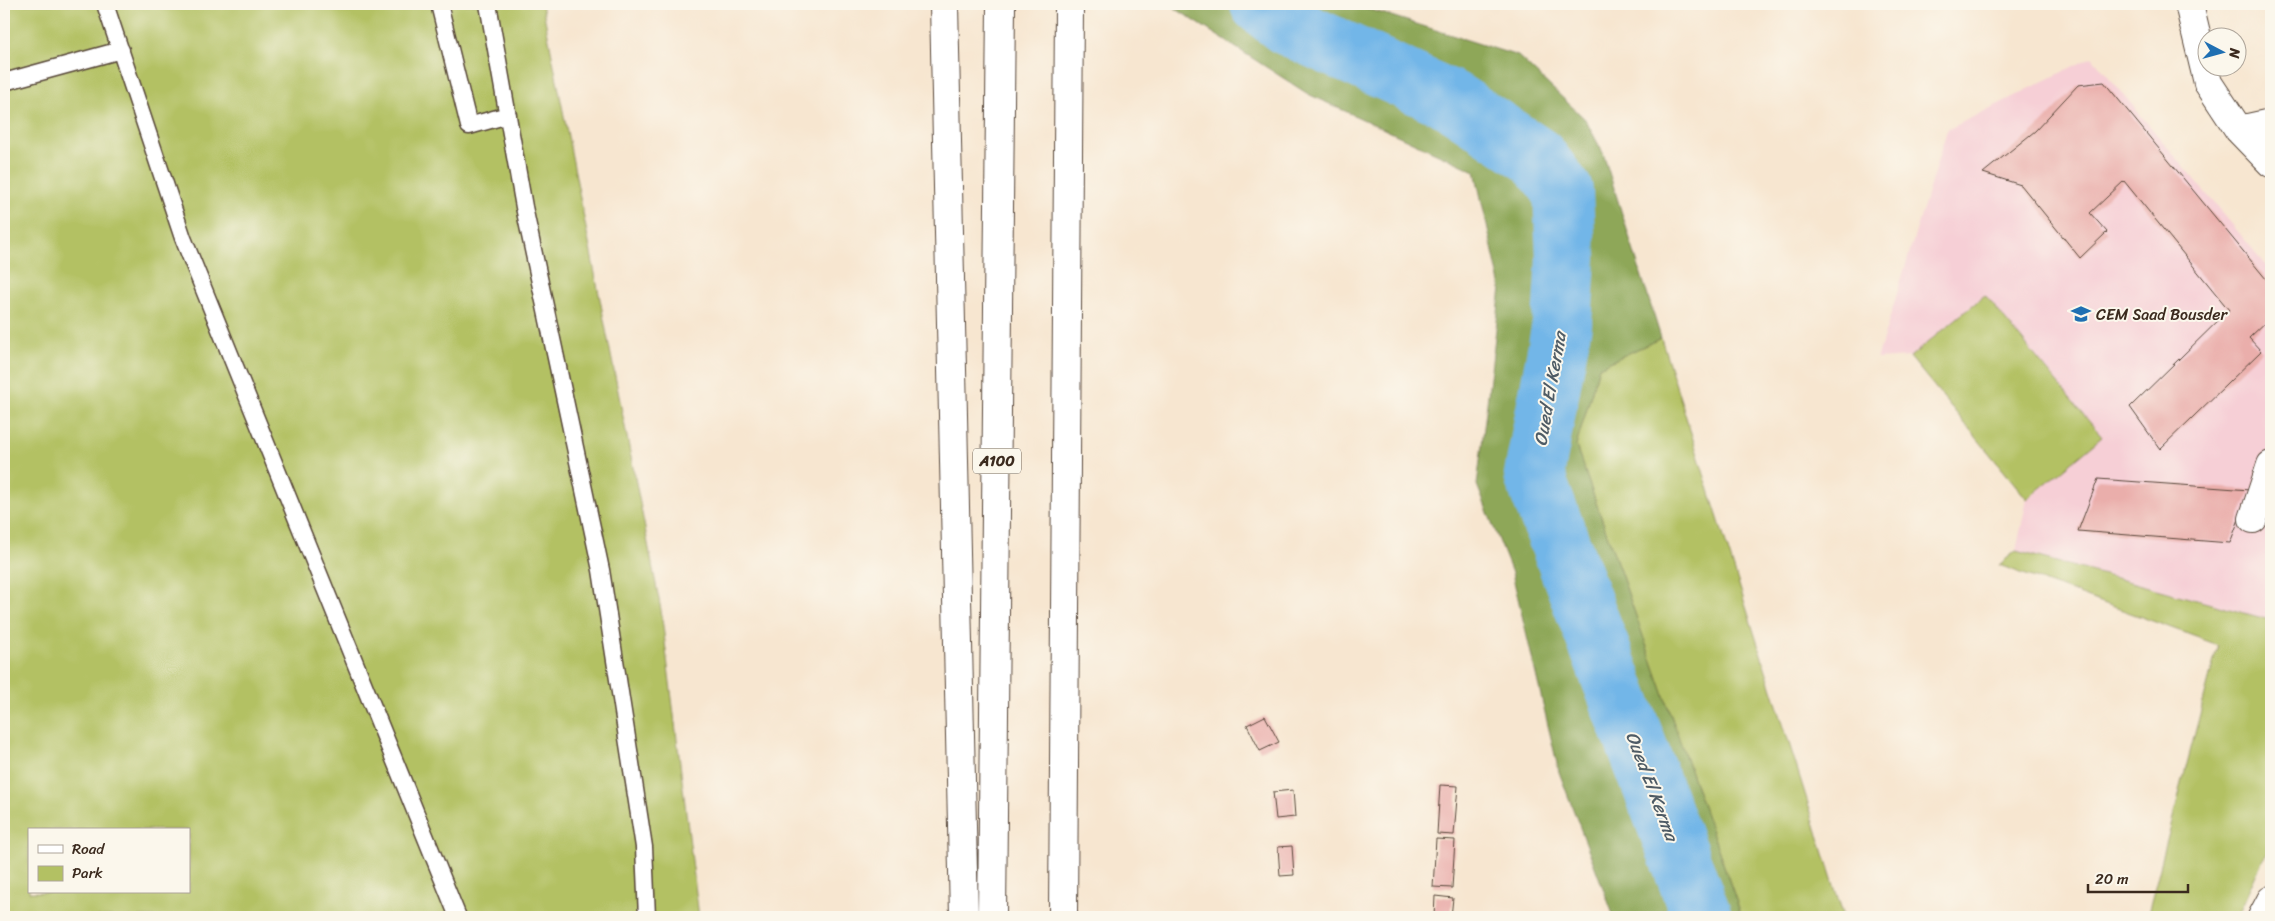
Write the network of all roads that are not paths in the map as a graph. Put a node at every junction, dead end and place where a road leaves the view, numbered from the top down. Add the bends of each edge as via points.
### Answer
1 (105, 4) edge
2 (439, 4) edge
3 (488, 4) edge
4 (944, 4) edge
5 (1001, 4) edge
6 (2189, 4) edge
7 (1070, 7) edge
8 (121, 50) junction
9 (4, 82) edge
10 (508, 115) junction
11 (2271, 123) edge
12 (2239, 130) junction
13 (2271, 163) edge
14 (2271, 465) edge
15 (2253, 519) dead end
16 (2271, 900) edge
17 (458, 917) edge
18 (647, 917) edge
19 (964, 917) edge
20 (992, 917) edge
21 (1062, 917) edge
22 (2262, 917) edge

1 - 8 lane
2 - 10 lane via 469,126
3 - 10 lane
4 - 19 main road
5 - 20 main road, A100
6 - 12 main road via 2208,83
7 - 21 main road
8 - 9 lane
8 - 17 lane via 182,238
10 - 18 lane via 524,207 601,570 644,847
11 - 12 main road
12 - 13 main road
14 - 15 main road
16 - 22 main road

